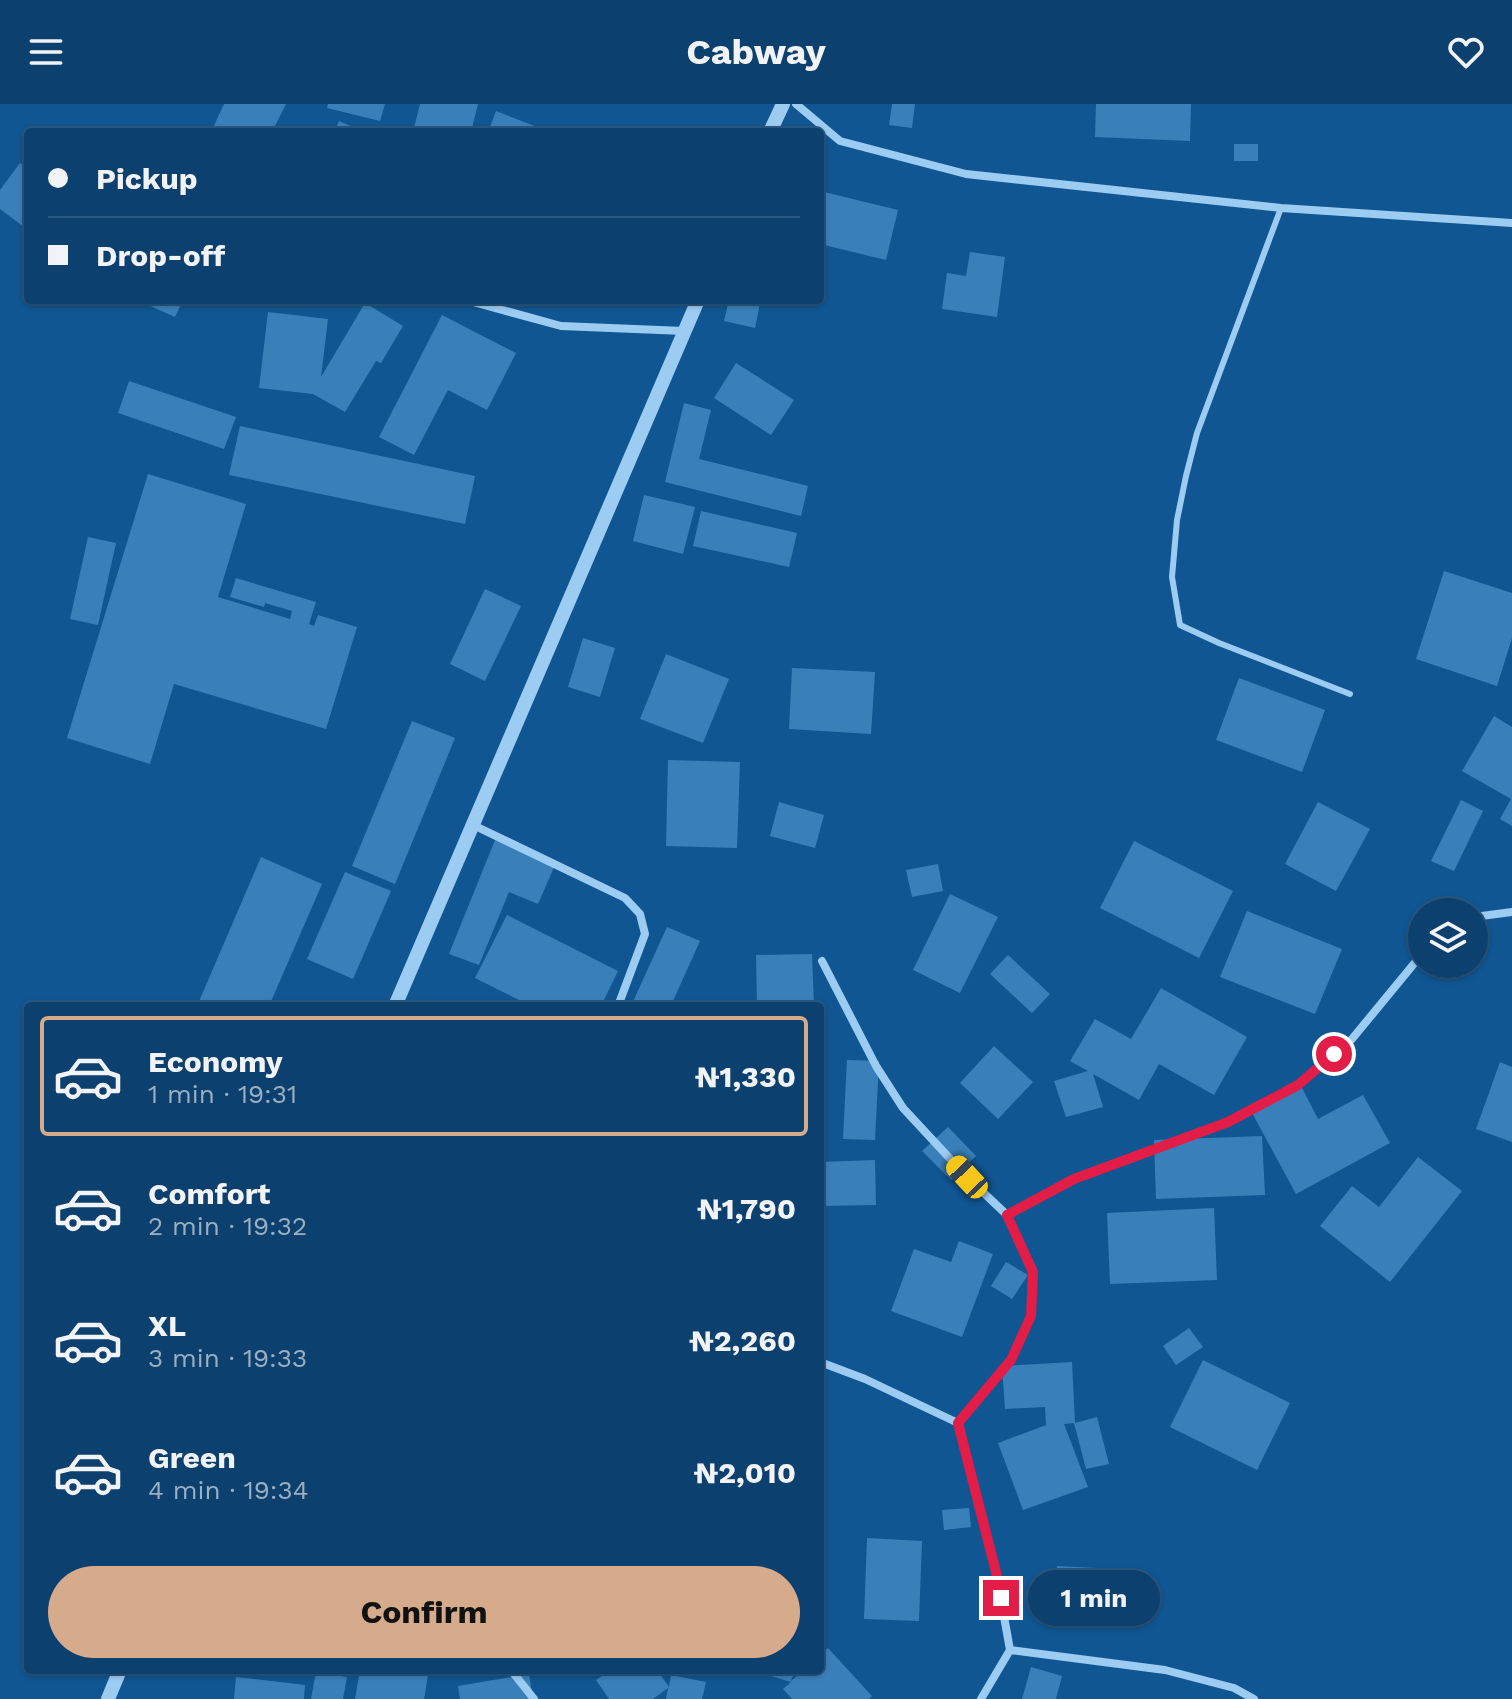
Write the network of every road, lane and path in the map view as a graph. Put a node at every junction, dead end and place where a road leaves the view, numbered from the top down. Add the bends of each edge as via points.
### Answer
1 (783, 104) edge
2 (796, 104) edge
3 (772, 128) edge
4 (1281, 208) junction
5 (1512, 223) edge
6 (481, 304) edge
7 (696, 304) edge
8 (684, 331) junction
9 (1350, 694) dead end
10 (473, 825) junction
11 (1512, 912) edge
12 (1488, 915) edge
13 (822, 961) dead end
14 (1408, 971) edge
15 (397, 1002) edge
16 (620, 1002) edge
17 (1007, 1215) junction
18 (824, 1364) edge
19 (958, 1423) junction
20 (1010, 1650) junction
21 (118, 1674) edge
22 (514, 1674) edge
23 (108, 1699) edge
24 (534, 1699) edge
25 (981, 1699) edge
26 (1254, 1699) edge

1 - 3 street
2 - 4 street via 840,141 966,174
4 - 5 street
4 - 9 lane via 1197,433 1177,520 1172,577 1180,625
6 - 8 street via 561,326
7 - 8 street
8 - 10 street
10 - 15 street
10 - 16 street via 625,898 640,914 645,934
11 - 12 street
13 - 17 street via 903,1108
14 - 17 street via 1352,1039 1298,1085 1228,1122 1074,1179
17 - 19 street via 1033,1272 1031,1316 1011,1360
18 - 19 street
19 - 20 street
20 - 25 street
20 - 26 street via 1165,1670 1234,1688
21 - 23 street
22 - 24 street

